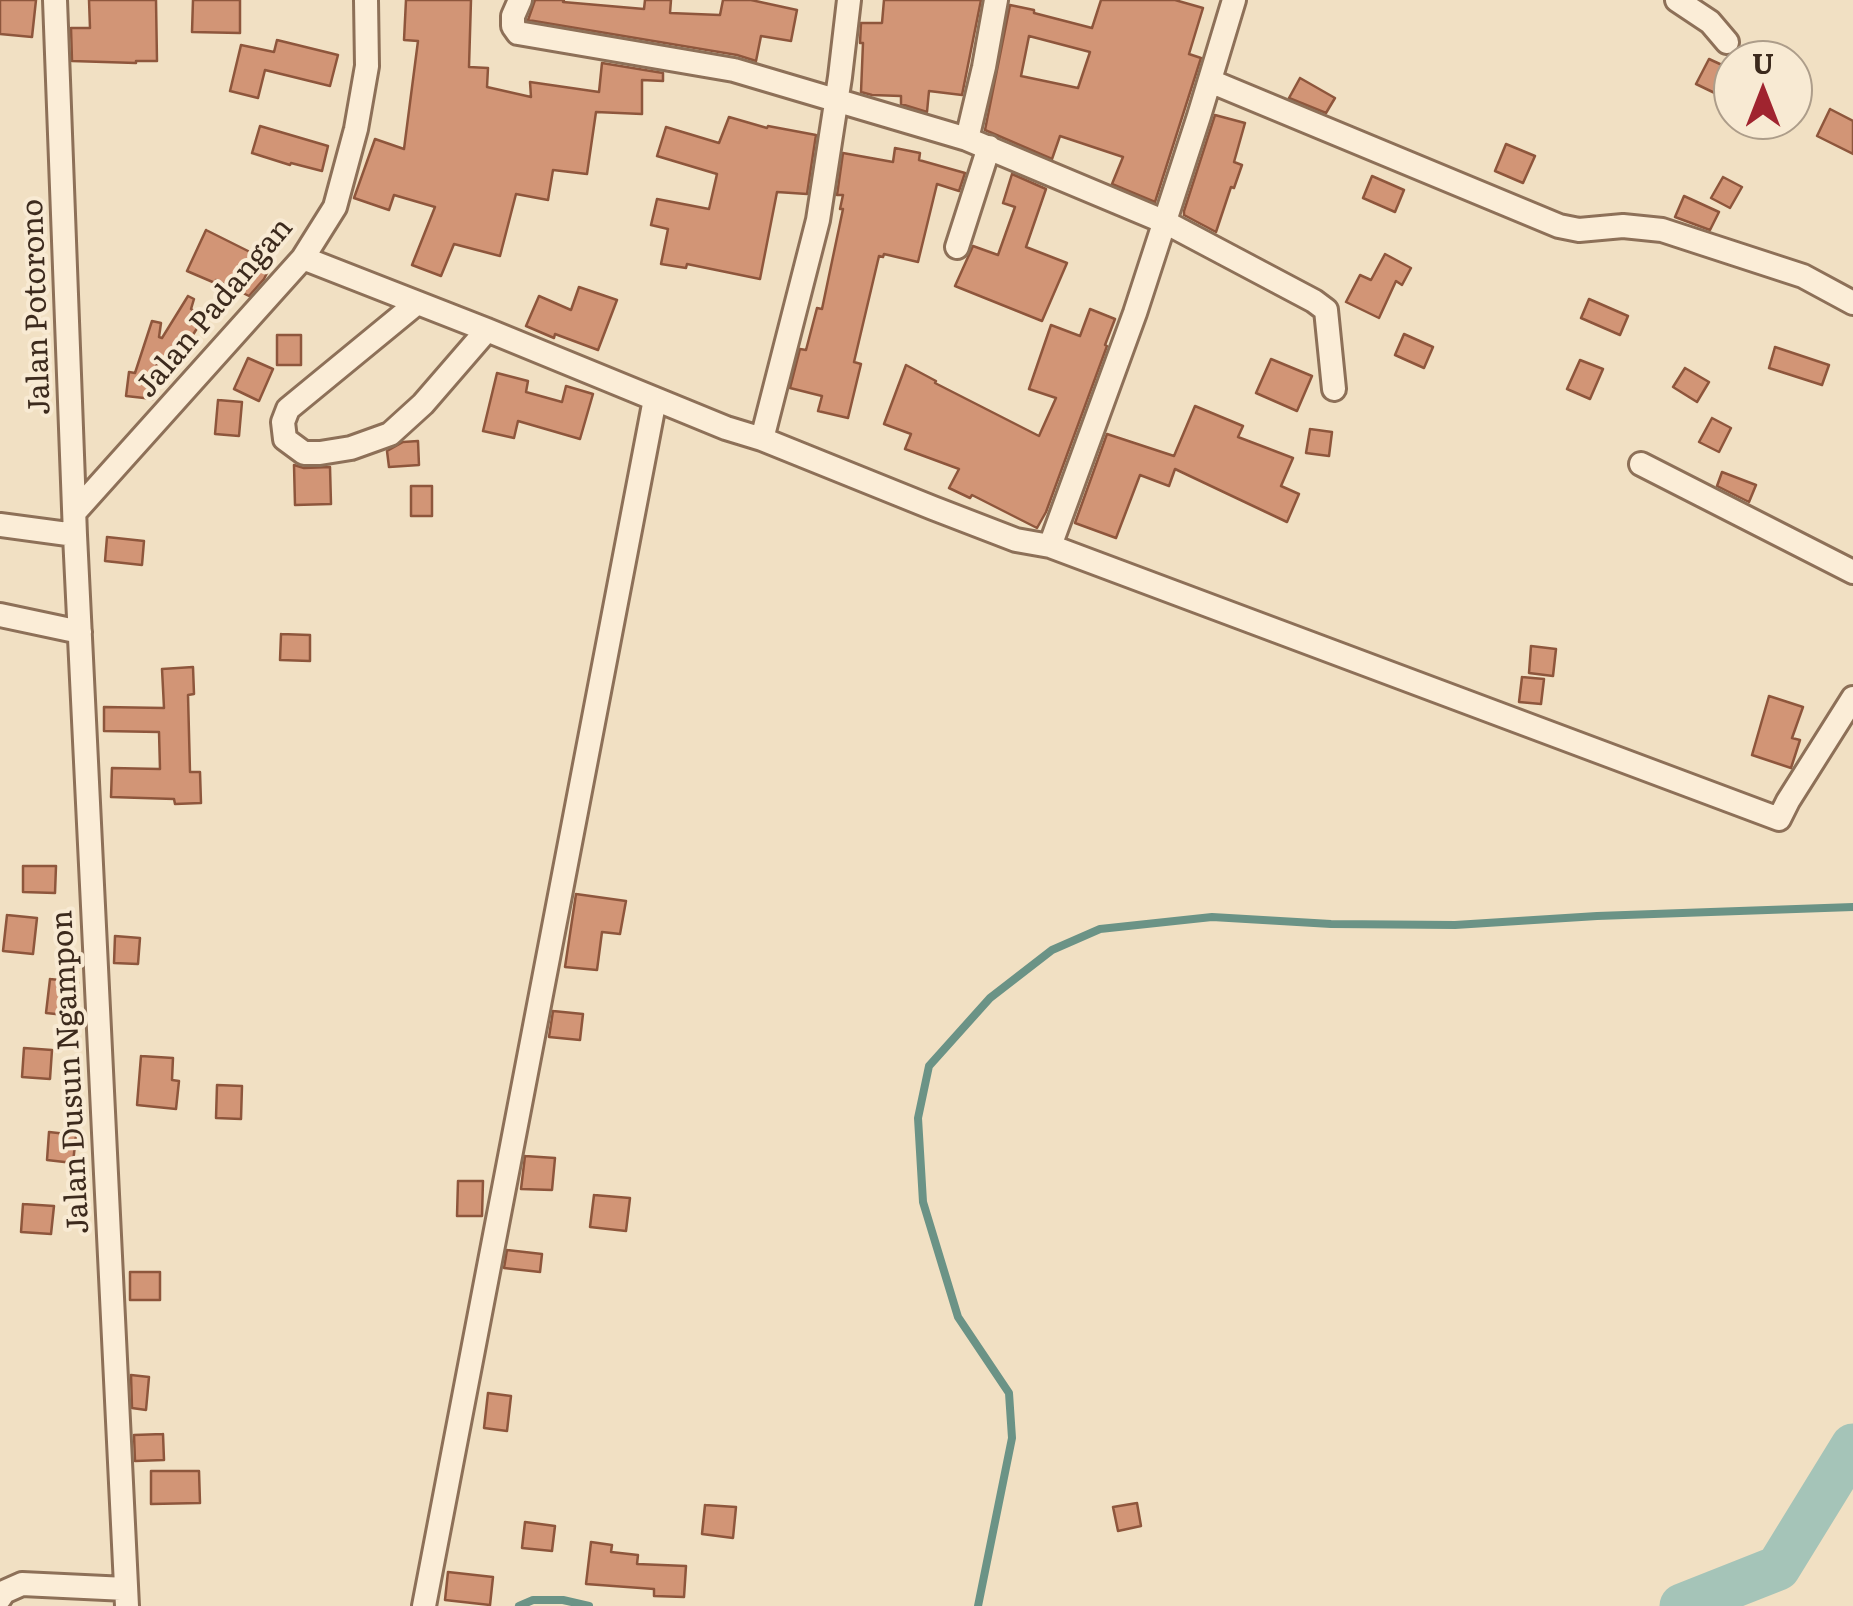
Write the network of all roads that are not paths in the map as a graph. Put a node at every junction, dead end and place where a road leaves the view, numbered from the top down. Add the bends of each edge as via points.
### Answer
1 (55, 0) edge
2 (366, 0) edge
3 (520, 0) edge
4 (849, 0) edge
5 (996, 0) edge
6 (1234, 0) edge
7 (1677, 0) edge
8 (1726, 40) edge
9 (1210, 81) junction
10 (836, 102) junction
11 (978, 143) junction
12 (1165, 222) junction
13 (957, 247) dead end
14 (303, 258) junction
15 (418, 303) junction
16 (1853, 303) edge
17 (487, 330) junction
18 (1334, 389) dead end
19 (655, 399) junction
20 (762, 439) junction
21 (1642, 464) dead end
22 (75, 524) junction
23 (0, 526) edge
24 (1050, 546) junction
25 (1853, 572) edge
26 (0, 615) edge
27 (80, 632) junction
28 (1853, 698) edge
29 (126, 1597) edge
30 (0, 1598) edge
31 (424, 1606) edge

1 - 22 street, Jalan Potorono
2 - 14 street, Jalan Padangan via 368,66 356,129 335,208
3 - 10 street via 512,26 518,33 713,65
4 - 10 street
5 - 11 street
6 - 9 street
7 - 8 street
9 - 12 street
9 - 16 street via 1559,226 1662,230 1803,276
10 - 11 street
10 - 20 street via 818,220
11 - 12 street
11 - 13 street
12 - 18 street via 1326,310
12 - 24 street
14 - 15 street
14 - 22 street, Jalan Padangan
15 - 17 street
15 - 17 street via 288,409 285,439 304,453 320,453 390,434
17 - 19 street
19 - 20 street
19 - 31 street
20 - 24 street via 1016,540
21 - 25 street
22 - 23 street
22 - 27 street, Jalan Dusun Ngampon
24 - 28 street via 1780,820
26 - 27 street
27 - 29 street, Jalan Dusun Ngampon
29 - 30 street via 22,1584

